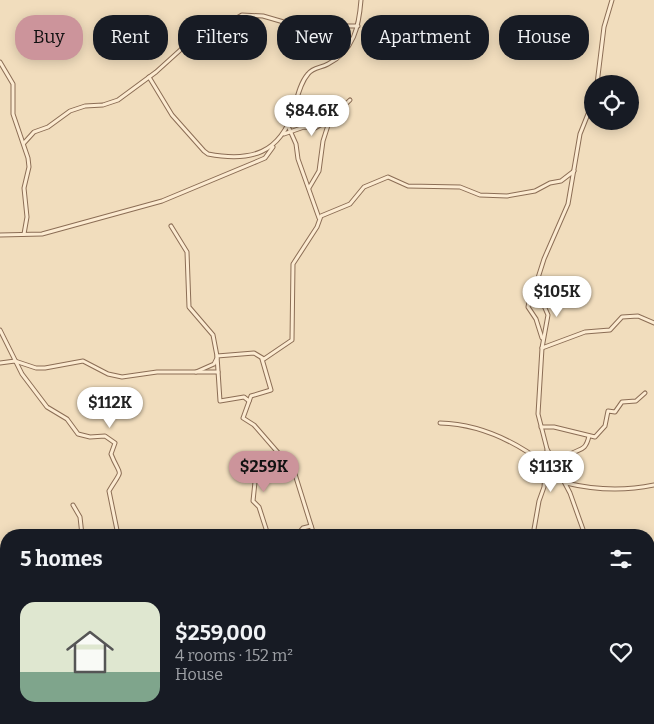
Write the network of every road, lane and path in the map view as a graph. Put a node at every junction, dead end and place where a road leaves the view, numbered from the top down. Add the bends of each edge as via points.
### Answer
1 (361, 0) edge
2 (612, 0) edge
3 (358, 26) junction
4 (0, 62) edge
5 (598, 75) edge
6 (149, 77) junction
7 (350, 100) dead end
8 (330, 119) junction
9 (584, 124) edge
10 (288, 126) junction
11 (291, 132) junction
12 (284, 135) junction
13 (24, 143) junction
14 (273, 146) junction
15 (574, 171) junction
16 (308, 188) junction
17 (320, 218) junction
18 (171, 226) dead end
19 (24, 234) junction
20 (0, 235) edge
21 (537, 287) junction
22 (654, 323) edge
23 (0, 330) edge
24 (542, 341) junction
25 (542, 348) junction
26 (217, 356) junction
27 (262, 359) junction
28 (15, 361) junction
29 (0, 363) edge
30 (196, 372) junction
31 (218, 372) junction
32 (645, 394) dead end
33 (249, 402) junction
34 (440, 423) dead end
35 (541, 427) junction
36 (589, 436) junction
37 (547, 449) junction
38 (242, 458) dead end
39 (553, 459) junction
40 (546, 462) junction
41 (556, 464) junction
42 (565, 482) junction
43 (654, 484) edge
44 (73, 504) dead end
45 (311, 526) junction
46 (81, 529) edge
47 (117, 529) edge
48 (266, 529) edge
49 (302, 529) edge
50 (312, 529) edge
51 (534, 529) edge
52 (583, 529) edge

1 - 3 street
2 - 5 street via 604,26
3 - 6 street via 318,32 263,16 242,16 198,34
3 - 10 street via 350,46 336,59 306,76
4 - 13 street via 12,84 13,114
6 - 13 street via 111,103 70,111 48,127 34,132
6 - 14 street via 172,115 208,154 236,158
7 - 8 street
8 - 11 street via 315,128 304,127
8 - 16 street via 319,171
9 - 15 street
10 - 11 street
10 - 12 street
11 - 12 street
11 - 16 street
12 - 14 street
13 - 19 street via 29,167 24,188 27,217
14 - 19 street via 265,158 162,201 42,234
15 - 17 street via 565,180 534,191 499,196 480,195 460,187 405,186 388,177 364,187 350,204
15 - 21 street via 568,204 540,268
16 - 17 street
17 - 27 street via 293,264 292,340
18 - 26 street via 188,254 189,307 213,335
19 - 20 street
21 - 24 street via 548,315
21 - 24 street via 531,292 528,307 536,319
22 - 25 street via 638,316 622,317 610,330 577,335
23 - 28 street
24 - 25 street
25 - 35 street via 538,414
26 - 27 street via 254,353
26 - 30 street via 214,364
26 - 31 street
27 - 33 street via 271,390 252,396
28 - 29 street
28 - 30 street via 36,368 83,361 108,374 122,377 157,372
28 - 47 street via 44,403 67,419 78,434 105,436 115,442 111,454 120,473 109,491
30 - 31 street
31 - 33 street via 220,401 244,397
32 - 36 street via 636,401 622,402 615,412 608,411 605,426 594,436
33 - 45 street via 244,419 294,471
34 - 40 street via 490,432
35 - 36 street
35 - 37 street
36 - 41 street via 587,446
37 - 39 street
37 - 40 street
38 - 48 street via 253,478 256,487 253,501 259,507
39 - 40 street
39 - 41 street
40 - 51 street
41 - 42 street
42 - 43 street via 622,490 636,490
42 - 52 street
44 - 46 street via 80,517
45 - 49 street
45 - 50 street

